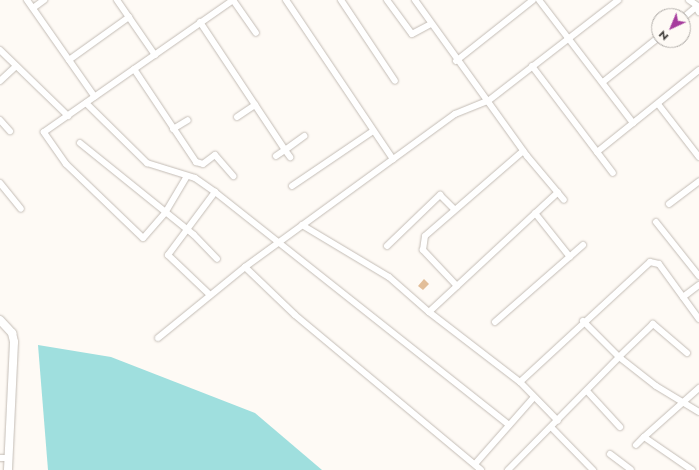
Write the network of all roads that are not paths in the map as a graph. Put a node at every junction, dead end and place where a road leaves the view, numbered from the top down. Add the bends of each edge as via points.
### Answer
1 (27, 0) edge
2 (44, 0) edge
3 (117, 0) edge
4 (233, 0) edge
5 (286, 0) edge
6 (341, 0) edge
7 (388, 0) edge
8 (415, 0) edge
9 (533, 0) edge
10 (539, 0) edge
11 (618, 0) edge
12 (689, 0) edge
13 (33, 8) junction
14 (698, 8) edge
15 (129, 17) junction
16 (200, 22) junction
17 (431, 24) junction
18 (256, 33) dead end
19 (568, 38) junction
20 (651, 43) edge
21 (0, 50) edge
22 (155, 55) junction
23 (69, 60) junction
24 (456, 61) junction
25 (16, 66) junction
26 (532, 66) junction
27 (134, 70) junction
28 (699, 70) edge
29 (0, 81) edge
30 (395, 81) dead end
31 (602, 82) junction
32 (95, 97) junction
33 (488, 101) junction
34 (86, 103) junction
35 (658, 104) junction
36 (255, 105) junction
37 (68, 116) junction
38 (237, 117) dead end
39 (0, 120) edge
40 (188, 120) dead end
41 (634, 124) junction
42 (173, 129) junction
43 (10, 130) dead end
44 (373, 131) junction
45 (304, 136) dead end
46 (80, 143) dead end
47 (285, 150) junction
48 (523, 151) junction
49 (597, 152) junction
50 (276, 156) dead end
51 (290, 157) dead end
52 (699, 157) edge
53 (393, 159) junction
54 (613, 173) dead end
55 (187, 176) junction
56 (233, 176) dead end
57 (699, 180) edge
58 (0, 183) edge
59 (292, 186) dead end
60 (215, 192) junction
61 (558, 192) junction
62 (564, 200) dead end
63 (669, 204) dead end
64 (21, 209) dead end
65 (454, 209) junction
66 (165, 213) junction
67 (535, 213) junction
68 (656, 222) dead end
69 (302, 225) junction
70 (187, 229) junction
71 (279, 242) junction
72 (387, 246) dead end
73 (583, 246) dead end
74 (570, 258) junction
75 (217, 259) dead end
76 (245, 267) junction
77 (699, 276) edge
78 (699, 285) edge
79 (457, 286) junction
80 (210, 295) junction
81 (683, 297) junction
82 (429, 312) junction
83 (699, 318) edge
84 (0, 320) edge
85 (583, 320) junction
86 (495, 322) dead end
87 (158, 338) dead end
88 (687, 353) dead end
89 (619, 357) junction
90 (520, 382) junction
91 (699, 388) edge
92 (587, 391) junction
93 (534, 397) junction
94 (684, 402) junction
95 (699, 412) edge
96 (558, 421) junction
97 (509, 425) junction
98 (620, 427) dead end
99 (552, 428) junction
100 (644, 437) junction
101 (636, 445) dead end
102 (610, 454) dead end
103 (0, 458) edge
104 (9, 458) junction
105 (475, 464) junction
106 (8, 470) edge
107 (482, 470) edge
108 (508, 470) edge
109 (593, 470) edge
110 (630, 470) edge
111 (692, 470) edge

1 - 13 street
2 - 13 street
3 - 15 street
4 - 16 street
4 - 18 street
5 - 44 street
6 - 30 street
7 - 17 street via 412,34
8 - 17 street
9 - 24 street
10 - 19 street
11 - 19 street
12 - 14 street
13 - 23 street
15 - 22 street
15 - 23 street
16 - 22 street
16 - 36 street
17 - 24 street
19 - 26 street
19 - 31 street
20 - 31 street
21 - 25 street
22 - 27 street
23 - 32 street
24 - 33 street
25 - 29 street
25 - 37 street
26 - 33 street
26 - 49 street
27 - 32 street
27 - 42 street
28 - 35 street
31 - 41 street
32 - 34 street
33 - 48 street
33 - 53 street via 455,114
34 - 37 street
34 - 55 street via 147,163
35 - 41 street
35 - 52 street
36 - 38 street
36 - 47 street
37 - 66 street via 44,132 66,164 143,238
39 - 43 street
40 - 42 street
41 - 49 street
42 - 56 street via 198,164 215,155
44 - 53 street
44 - 59 street
45 - 47 street
46 - 66 street
47 - 50 street
47 - 51 street
48 - 61 street
48 - 65 street
49 - 54 street
53 - 69 street
55 - 60 street
55 - 66 street
57 - 63 street
58 - 64 street
60 - 70 street
60 - 71 street
61 - 62 street
61 - 67 street
65 - 72 street via 440,195
65 - 79 street via 425,236 422,245
66 - 70 street
67 - 74 street
67 - 79 street
68 - 77 street
69 - 71 street
69 - 82 street via 389,277
70 - 75 street
70 - 80 street via 168,255
71 - 76 street
71 - 97 street
73 - 74 street
74 - 86 street
76 - 80 street
76 - 105 street via 295,315
78 - 81 street
79 - 82 street
80 - 87 street
81 - 83 street
81 - 85 street via 659,264 650,262
82 - 90 street
84 - 104 street via 12,333 14,342
85 - 89 street
85 - 90 street
88 - 89 street via 653,324
89 - 92 street
89 - 94 street via 656,386
90 - 93 street
91 - 94 street
92 - 96 street
92 - 98 street
93 - 96 street
93 - 97 street
94 - 95 street
94 - 100 street
96 - 99 street
97 - 105 street
99 - 108 street
99 - 109 street
100 - 101 street
100 - 111 street
102 - 110 street
103 - 104 street
104 - 106 street
105 - 107 street

